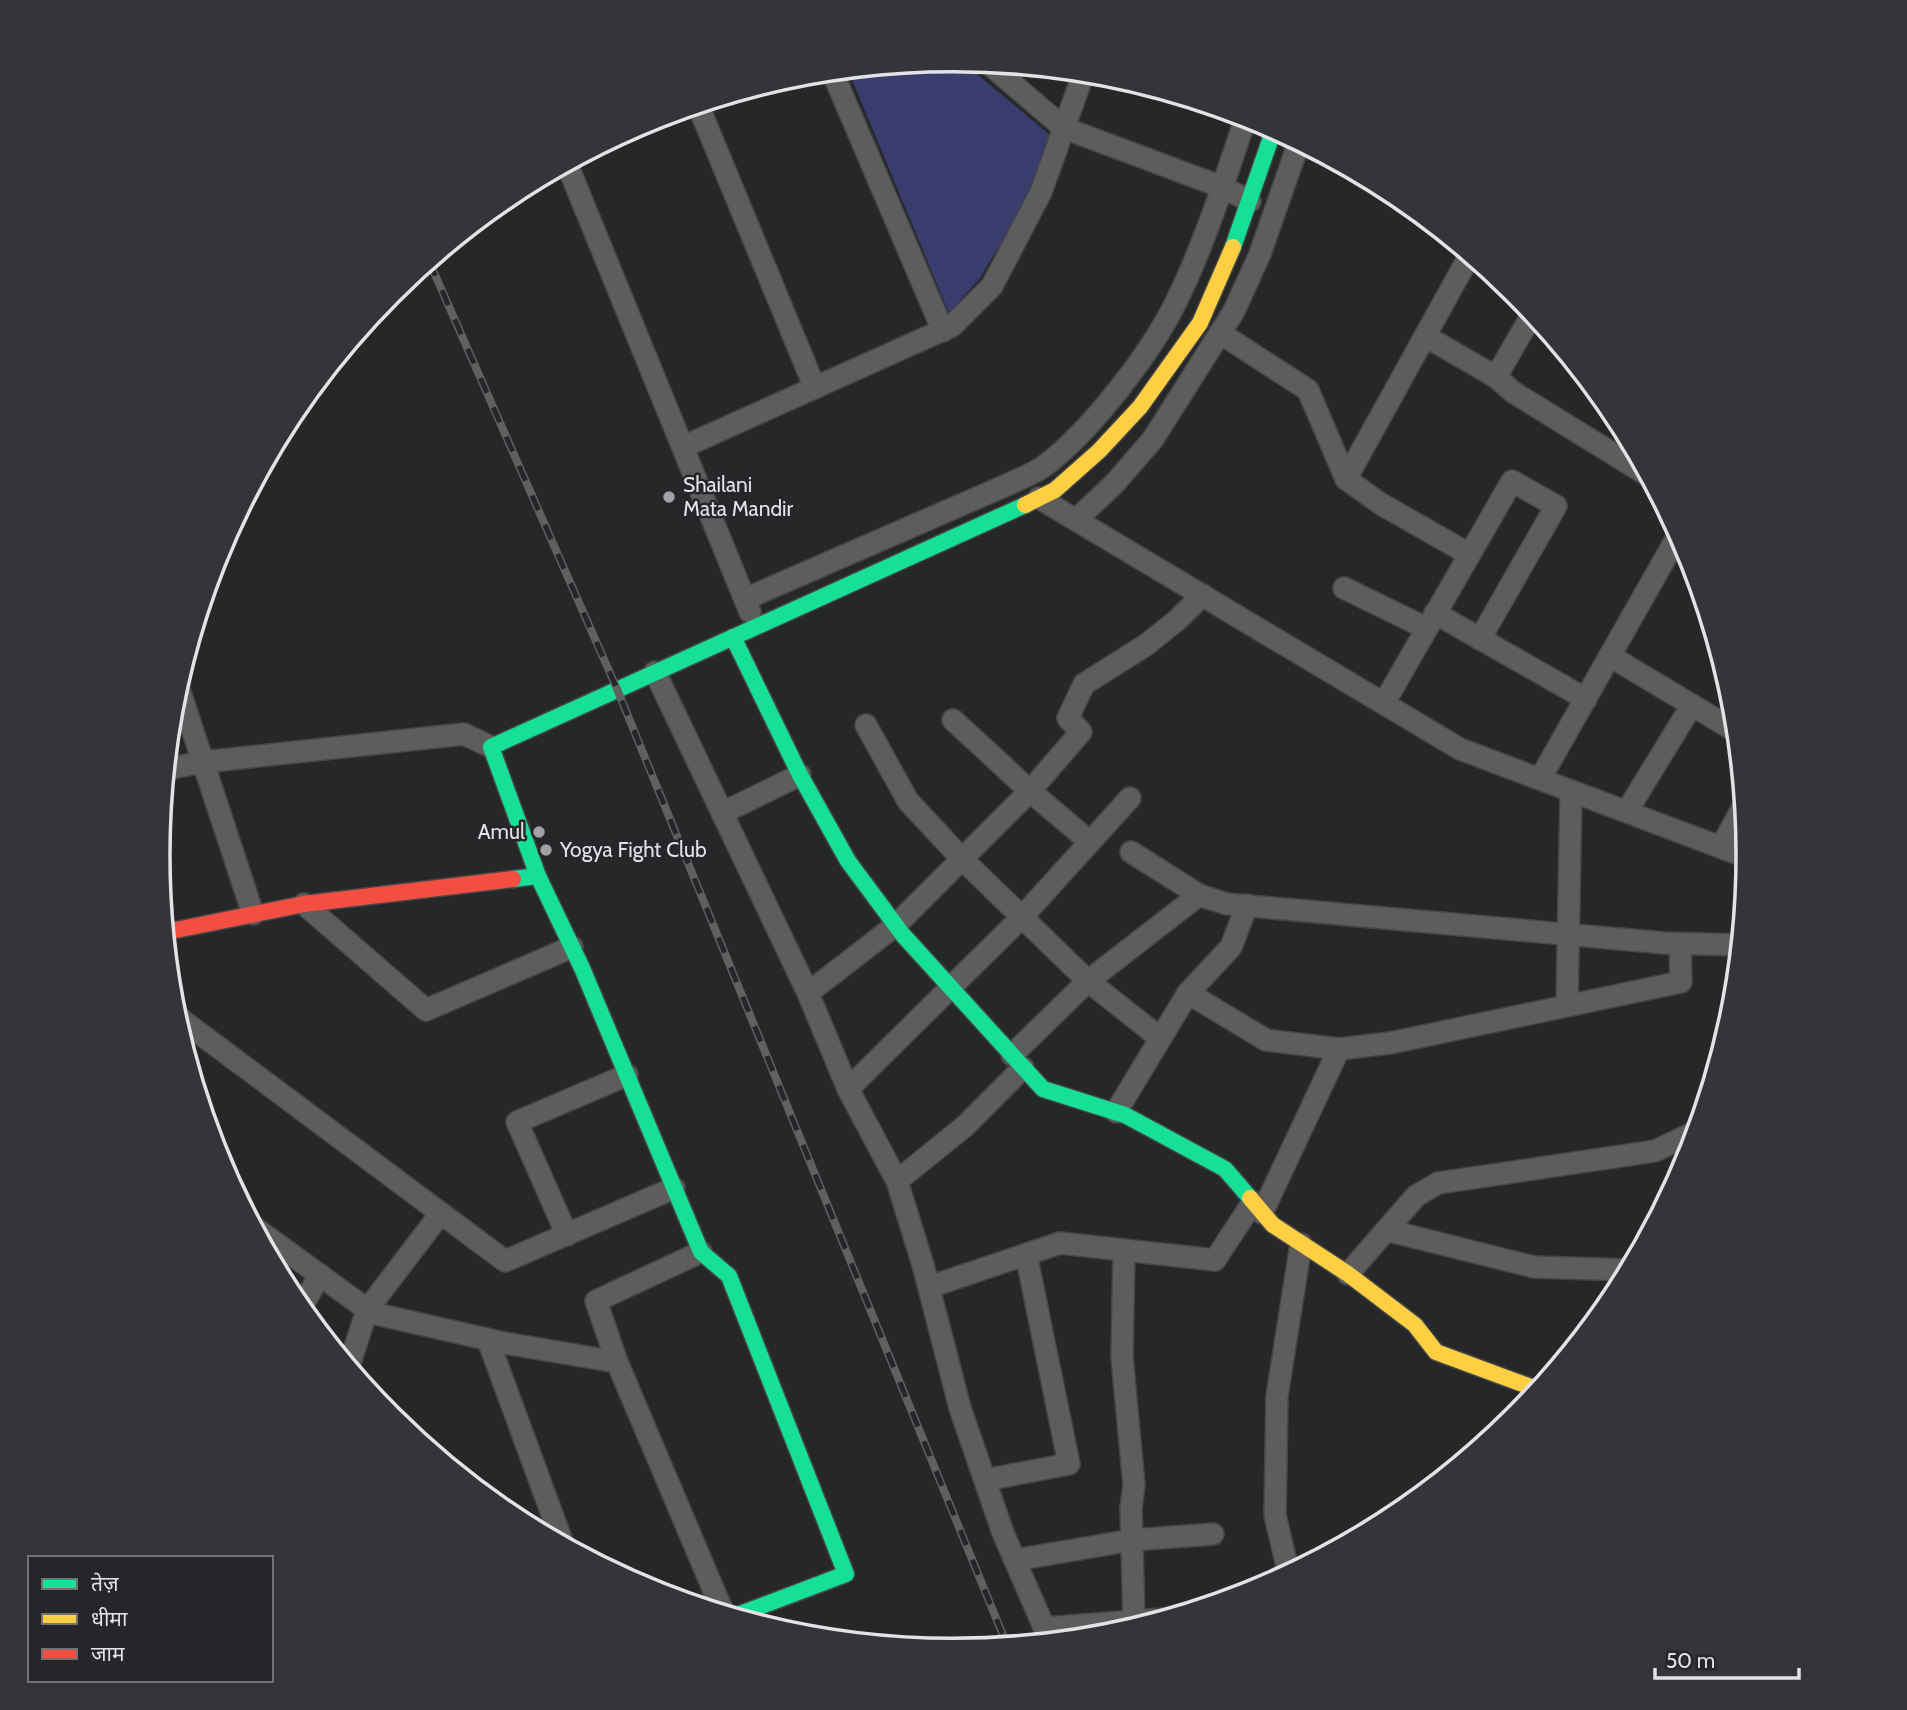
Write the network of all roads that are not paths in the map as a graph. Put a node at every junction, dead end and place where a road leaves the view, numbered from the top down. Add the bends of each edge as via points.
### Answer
1 (1000, 73) edge
2 (836, 81) edge
3 (1080, 82) edge
4 (701, 113) edge
5 (1243, 127) edge
6 (1064, 128) junction
7 (1271, 139) edge
8 (1296, 151) edge
9 (570, 172) edge
10 (1222, 187) junction
11 (1250, 201) junction
12 (1466, 263) edge
13 (1530, 325) edge
14 (943, 331) junction
15 (1220, 333) junction
16 (1425, 336) junction
17 (1496, 377) junction
18 (815, 388) junction
19 (683, 447) junction
20 (1634, 467) edge
21 (1346, 479) junction
22 (1039, 498) junction
23 (1077, 519) junction
24 (1673, 545) edge
25 (1469, 554) junction
26 (1344, 588) dead end
27 (1203, 595) junction
28 (745, 599) junction
29 (1431, 621) junction
30 (756, 627) junction
31 (733, 637) junction
32 (1479, 639) junction
33 (1610, 656) junction
34 (655, 672) junction
35 (1586, 699) junction
36 (1384, 703) junction
37 (1692, 705) junction
38 (184, 706) edge
39 (953, 720) dead end
40 (1726, 725) edge
41 (866, 726) dead end
42 (491, 747) junction
43 (203, 762) junction
44 (176, 767) edge
45 (800, 775) junction
46 (1540, 779) junction
47 (1030, 791) junction
48 (1571, 791) junction
49 (1130, 798) dead end
50 (1626, 811) junction
51 (722, 813) junction
52 (1736, 820) edge
53 (1090, 842) junction
54 (1721, 847) junction
55 (1131, 852) dead end
56 (1737, 853) edge
57 (962, 859) junction
58 (538, 877) junction
59 (1199, 895) junction
60 (304, 904) junction
61 (1247, 905) junction
62 (253, 914) junction
63 (1022, 917) junction
64 (896, 925) junction
65 (174, 930) edge
66 (1569, 934) junction
67 (1680, 944) junction
68 (1731, 945) edge
69 (572, 947) junction
70 (1088, 981) junction
71 (951, 987) junction
72 (808, 993) junction
73 (1188, 993) junction
74 (1567, 1005) junction
75 (189, 1026) edge
76 (1160, 1038) junction
77 (1339, 1049) junction
78 (1018, 1061) junction
79 (627, 1075) junction
80 (848, 1089) junction
81 (1116, 1112) junction
82 (1684, 1137) edge
83 (897, 1181) junction
84 (674, 1188) junction
85 (1258, 1208) junction
86 (441, 1213) junction
87 (1386, 1230) junction
88 (567, 1234) junction
89 (271, 1240) edge
90 (1301, 1244) junction
91 (1124, 1250) junction
92 (701, 1252) junction
93 (1026, 1254) junction
94 (1618, 1270) edge
95 (1348, 1274) junction
96 (320, 1275) junction
97 (929, 1287) junction
98 (307, 1297) edge
99 (367, 1310) junction
100 (488, 1340) junction
101 (352, 1356) edge
102 (617, 1362) junction
103 (1527, 1387) edge
104 (985, 1480) junction
105 (558, 1531) edge
106 (1213, 1534) dead end
107 (1132, 1540) junction
108 (1015, 1560) junction
109 (1286, 1563) edge
110 (719, 1602) edge
111 (748, 1611) edge
112 (1135, 1617) edge
113 (1047, 1633) edge

1 - 6 street
2 - 14 street
3 - 6 street
4 - 18 street
5 - 10 street
6 - 10 street
6 - 14 street via 1041,192 992,286
7 - 11 street
8 - 15 street via 1260,254
9 - 19 street
10 - 11 street
10 - 28 street via 1176,303 1141,359 1097,416 1046,465
11 - 22 street via 1200,323 1140,407 1099,452
12 - 16 street
13 - 17 street
14 - 18 street
15 - 21 street via 1308,390
15 - 23 street via 1153,439
16 - 17 street
16 - 21 street
17 - 20 street
18 - 19 street
19 - 28 street
21 - 25 street
22 - 23 street
22 - 30 street
23 - 27 street
24 - 33 street
25 - 29 street
25 - 32 street via 1512,481 1556,506
26 - 29 street
27 - 36 street
27 - 47 street via 1146,645 1084,684 1068,718 1081,732
28 - 30 street
29 - 32 street
29 - 36 street
30 - 31 street
31 - 34 street
31 - 45 street
32 - 35 street
33 - 35 street
33 - 37 street
34 - 42 street
34 - 51 street
35 - 46 street
36 - 46 street via 1460,749
37 - 40 street
37 - 50 street
38 - 43 street
39 - 47 street
41 - 57 street via 908,801
42 - 43 street via 464,734
42 - 58 street
43 - 44 street
43 - 62 street
45 - 51 street
45 - 64 street via 848,861
46 - 48 street
47 - 53 street
47 - 57 street
48 - 50 street
48 - 66 street
49 - 53 street
50 - 54 street
51 - 72 street
52 - 54 street
53 - 63 street
54 - 56 street
55 - 59 street
57 - 63 street
57 - 64 street
58 - 60 street
58 - 69 street
59 - 61 street
59 - 70 street
60 - 62 street
60 - 69 street via 426,1010
61 - 66 street
61 - 73 street via 1231,947
62 - 65 street
63 - 70 street
63 - 71 street
64 - 71 street
64 - 72 street
66 - 67 street
66 - 74 street
67 - 68 street
67 - 74 street via 1681,982
69 - 79 street
70 - 76 street
70 - 78 street
71 - 78 street
71 - 80 street
72 - 80 street
73 - 76 street
73 - 77 street via 1266,1040
74 - 77 street via 1390,1043
75 - 86 street
76 - 81 street
77 - 85 street
78 - 81 street via 1043,1089
78 - 83 street via 965,1126
79 - 84 street
79 - 88 street via 517,1122
80 - 83 street
81 - 85 street via 1225,1169
82 - 87 street via 1655,1151 1438,1183 1416,1196
83 - 97 street
84 - 88 street
84 - 92 street
85 - 90 street
85 - 91 street via 1215,1260
86 - 88 street via 505,1261
86 - 99 street
87 - 94 street via 1534,1267
87 - 95 street
89 - 96 street
90 - 95 street
90 - 109 street via 1277,1409 1275,1515
91 - 93 street via 1060,1242
91 - 107 street via 1122,1357 1133,1485
92 - 102 street via 596,1301
92 - 111 street via 729,1276 846,1574
93 - 97 street
93 - 104 street via 1069,1464
95 - 103 street via 1415,1325 1436,1352
96 - 98 street
96 - 99 street
97 - 104 street via 960,1408
99 - 100 street
99 - 101 street
100 - 102 street
100 - 105 street
102 - 110 street
104 - 108 street
106 - 107 street
107 - 108 street
107 - 112 street
108 - 113 street

